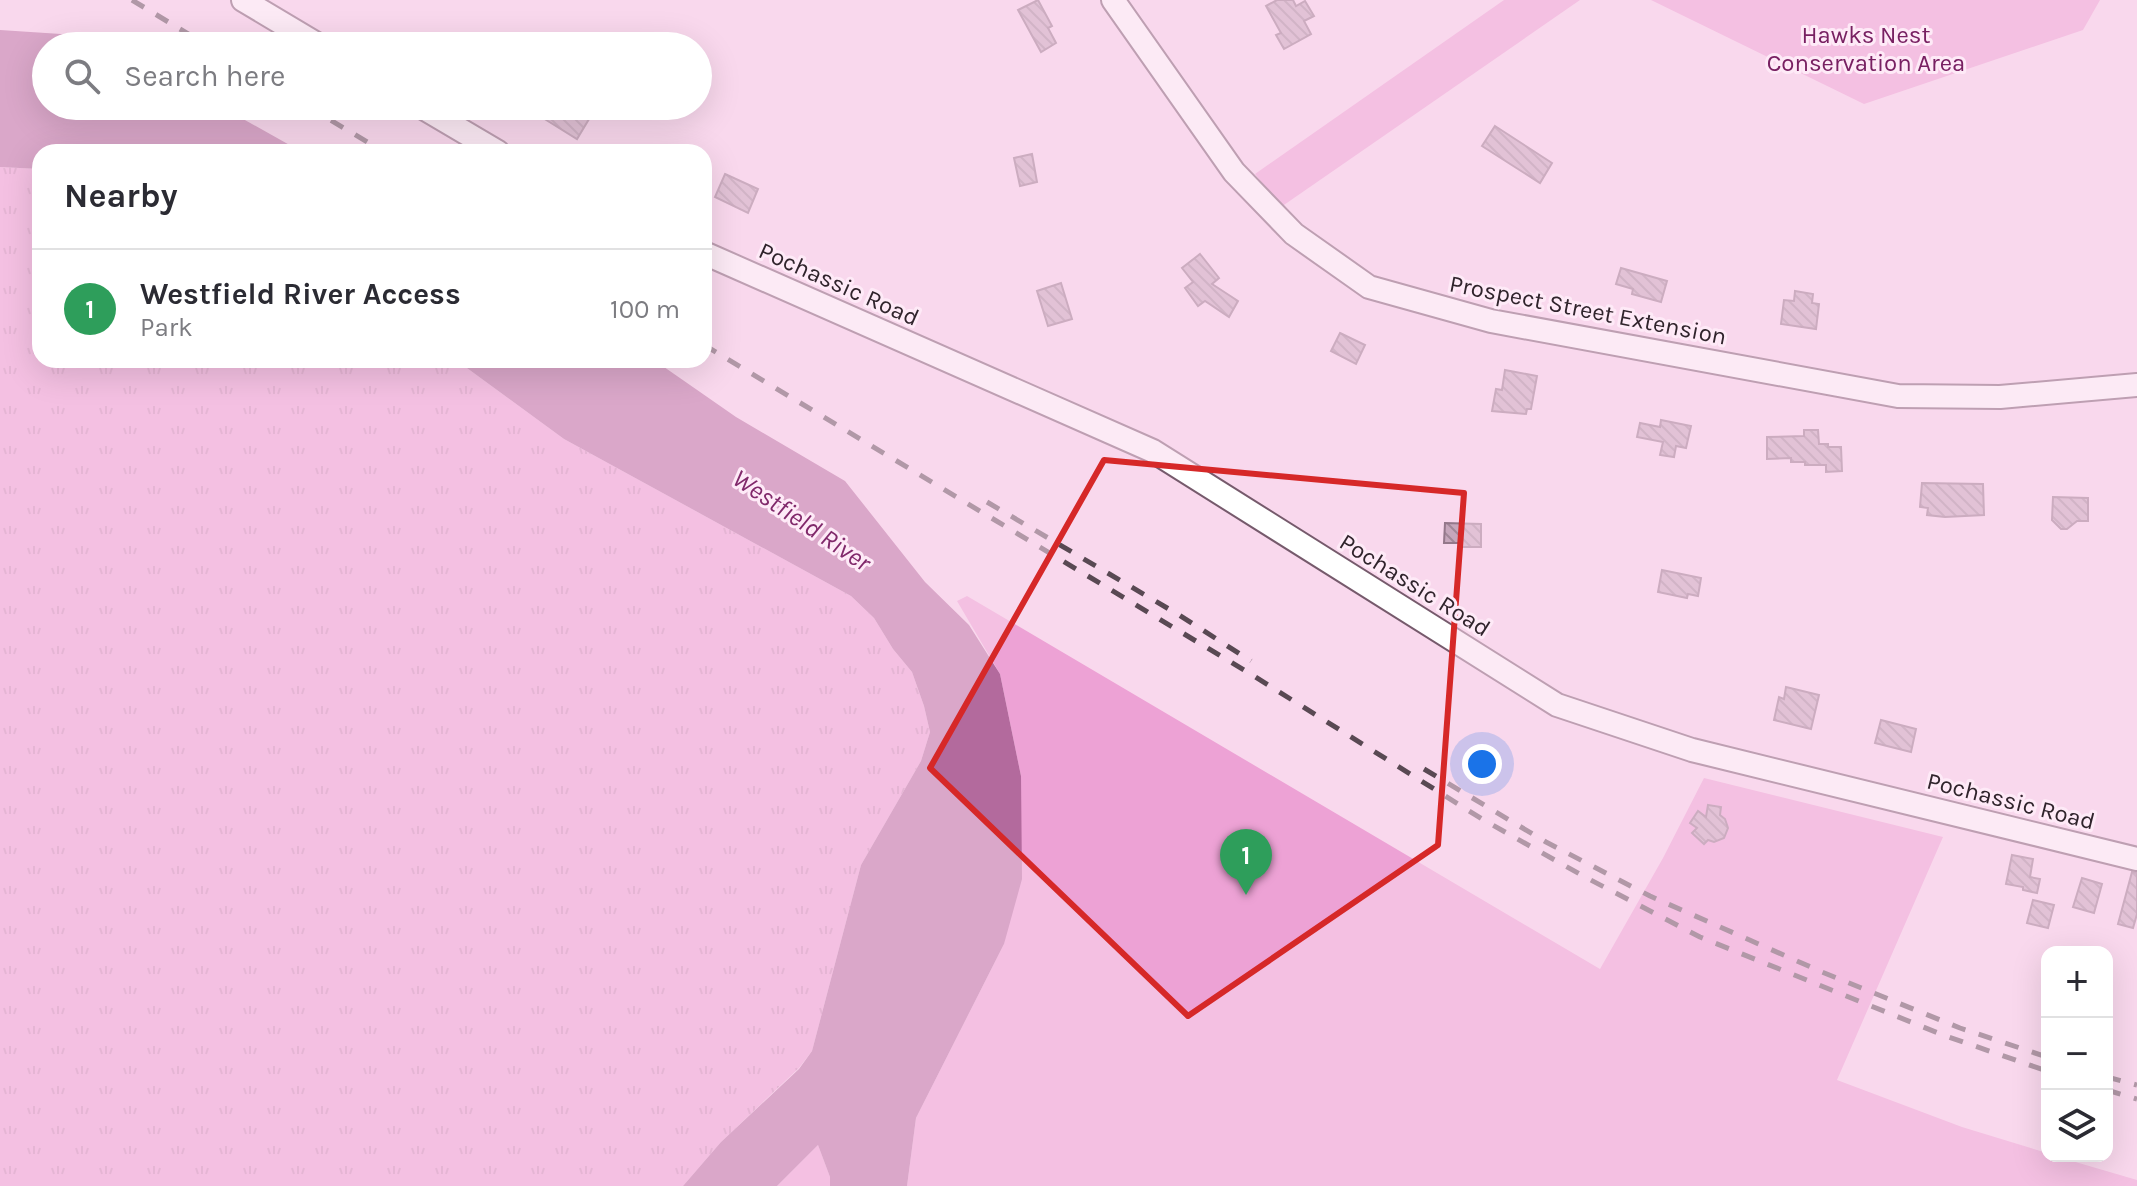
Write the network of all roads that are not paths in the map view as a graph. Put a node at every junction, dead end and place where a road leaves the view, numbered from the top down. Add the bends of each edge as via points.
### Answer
1 (243, 0) edge
2 (1113, 0) edge
3 (297, 32) edge
4 (444, 120) edge
5 (484, 144) edge
6 (712, 257) edge
7 (2137, 385) edge
8 (2137, 859) edge

1 - 3 street
2 - 7 street, Prospect Street Extension via 1234,172 1294,234 1369,287 1491,321 1898,396 2000,397
4 - 5 street
6 - 8 street, Pochassic Road via 1153,451 1557,705 1692,750

